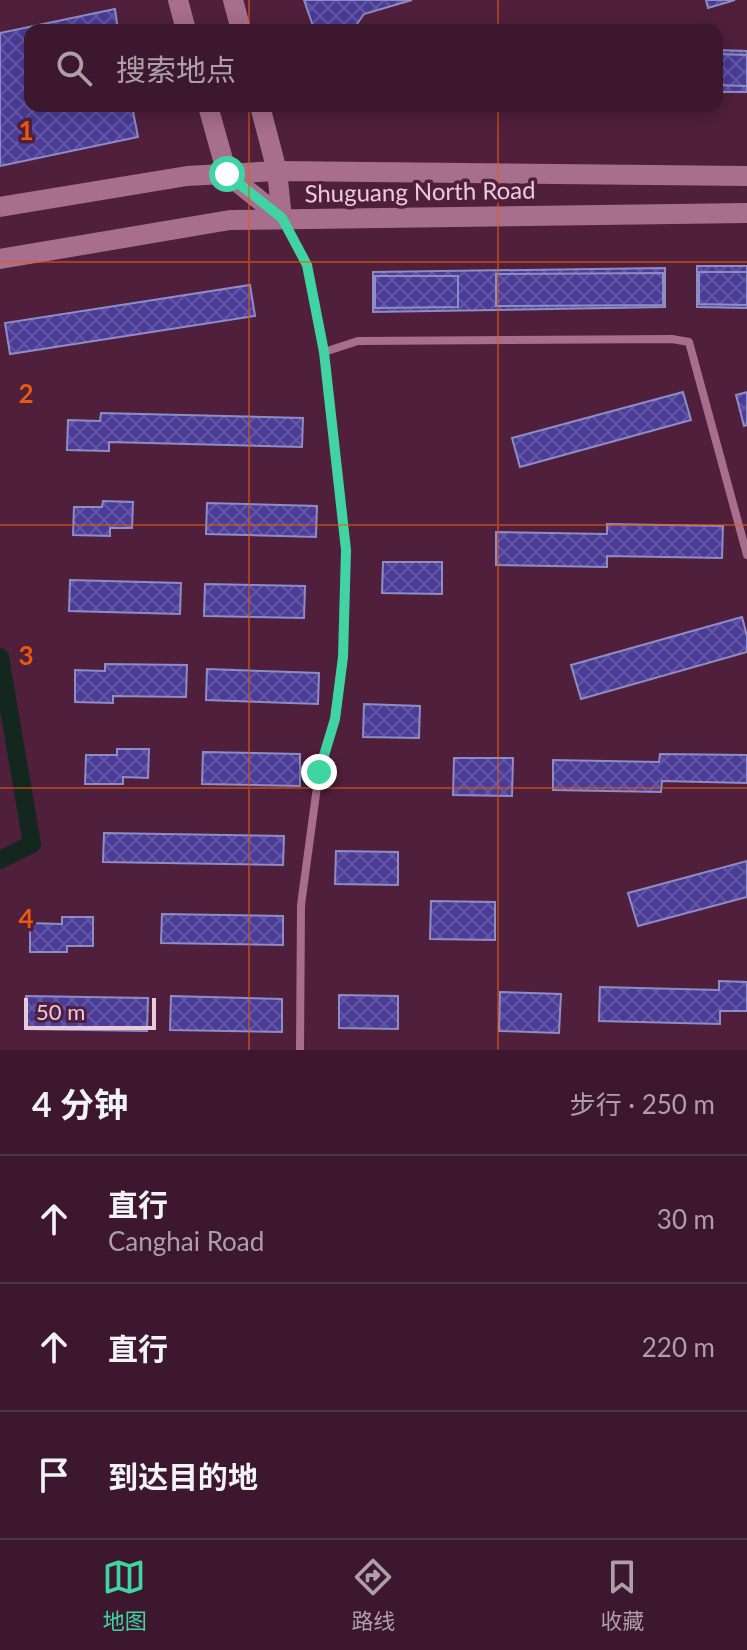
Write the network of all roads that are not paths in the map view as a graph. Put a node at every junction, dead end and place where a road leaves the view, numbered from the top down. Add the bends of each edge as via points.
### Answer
1 (233, 0) edge
2 (178, 1) edge
3 (184, 24) edge
4 (239, 24) edge
5 (210, 112) edge
6 (262, 112) edge
7 (277, 171) junction
8 (227, 174) junction
9 (747, 176) edge
10 (0, 207) edge
11 (747, 213) edge
12 (282, 218) junction
13 (0, 259) edge
14 (324, 352) junction
15 (747, 555) edge
16 (300, 1050) edge

1 - 4 main road
2 - 3 main road
5 - 8 main road
6 - 7 main road
7 - 8 main road, Shuguang North Road
7 - 9 main road, Shuguang North Road
7 - 12 main road
8 - 10 main road, Shuguang North Road
8 - 12 main road
11 - 12 main road, Shuguang North Road
12 - 13 main road, Shuguang North Road via 230,220
12 - 14 lane via 307,265
14 - 15 lane via 358,341 689,342
14 - 16 lane via 346,550 343,657 335,719 319,772 301,905

